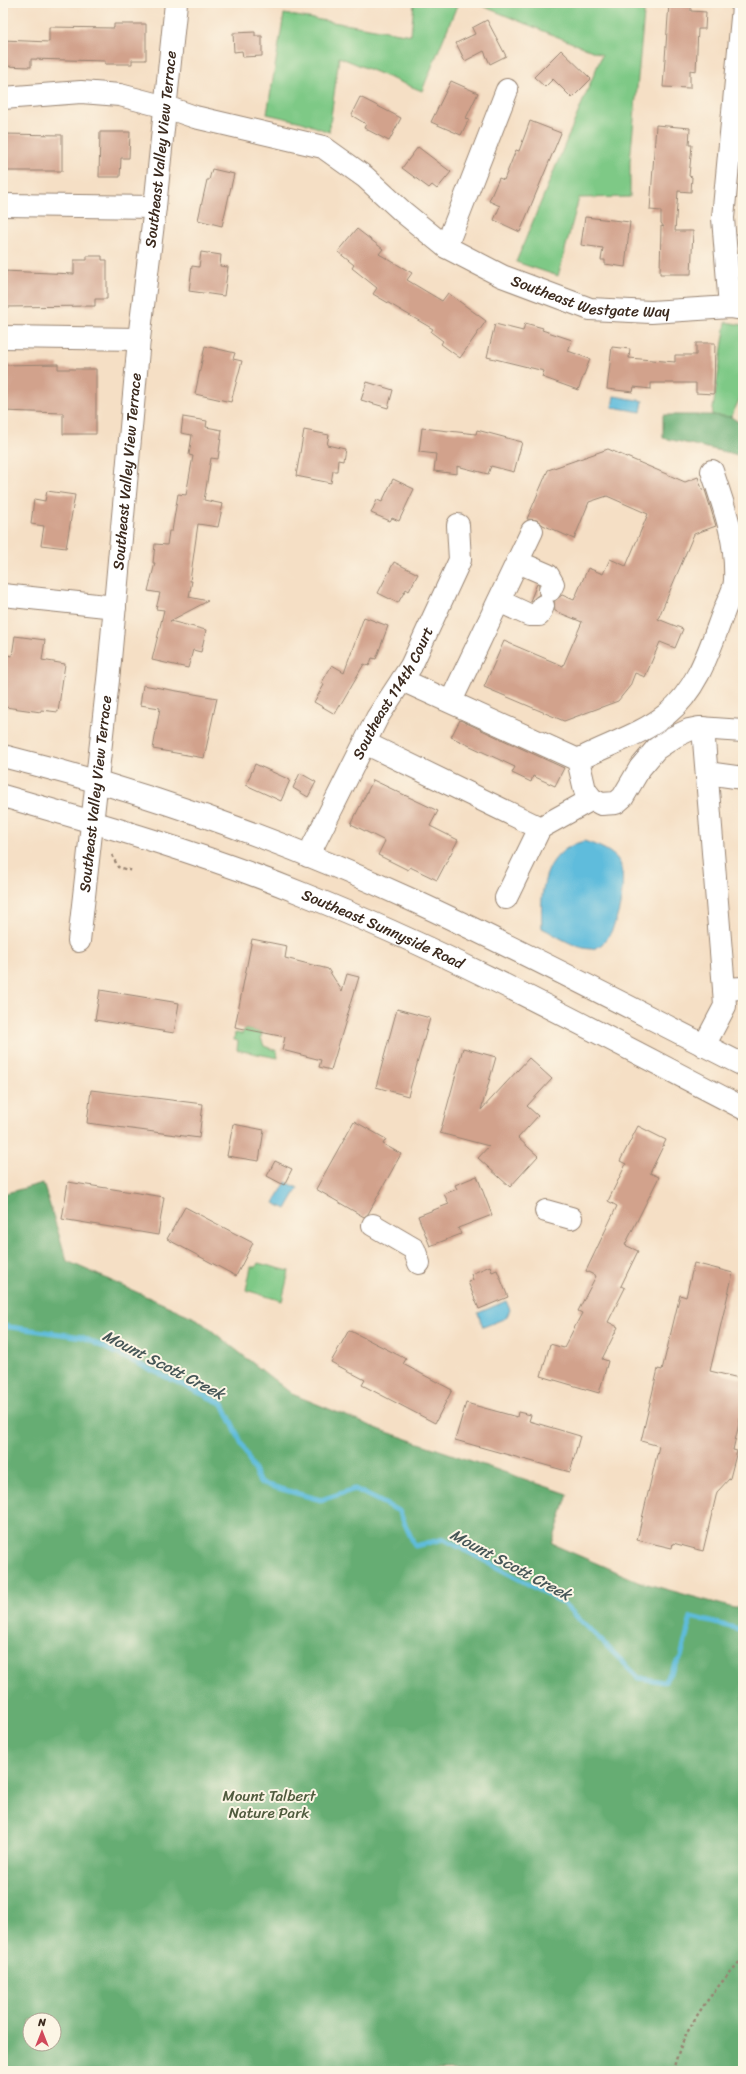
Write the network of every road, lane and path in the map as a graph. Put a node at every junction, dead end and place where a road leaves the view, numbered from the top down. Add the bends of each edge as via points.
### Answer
1 (176, 3) edge
2 (743, 7) edge
3 (507, 90) dead end
4 (3, 98) edge
5 (166, 106) junction
6 (3, 205) edge
7 (156, 207) junction
8 (446, 247) junction
9 (737, 308) edge
10 (3, 338) edge
11 (139, 339) junction
12 (712, 471) dead end
13 (458, 525) dead end
14 (532, 531) dead end
15 (518, 562) junction
16 (3, 595) edge
17 (499, 601) junction
18 (115, 607) junction
19 (402, 680) junction
20 (451, 702) junction
21 (703, 728) junction
22 (743, 731) edge
23 (365, 743) junction
24 (3, 756) edge
25 (578, 760) junction
26 (707, 773) junction
27 (743, 778) edge
28 (96, 782) junction
29 (3, 796) edge
30 (592, 799) junction
31 (92, 821) junction
32 (540, 828) junction
33 (112, 855) dead end
34 (308, 856) junction
35 (133, 871) dead end
36 (506, 898) dead end
37 (79, 941) dead end
38 (734, 989) edge
39 (704, 1046) junction
40 (743, 1065) edge
41 (743, 1108) edge
42 (546, 1210) dead end
43 (571, 1218) dead end
44 (373, 1225) dead end
45 (419, 1262) dead end
46 (743, 1958) edge
47 (673, 2071) edge

1 - 5 street, Southeast Valley View Terrace
2 - 9 street via 723,218
3 - 8 street
4 - 5 street, Southeast Westgate Way via 81,92 120,95
5 - 7 street, Southeast Valley View Terrace
5 - 8 street, Southeast Westgate Way via 195,117 323,147 365,177
6 - 7 street
7 - 11 street, Southeast Valley View Terrace
8 - 9 street, Southeast Westgate Way via 502,276 590,309 651,312
10 - 11 street
11 - 18 street, Southeast Valley View Terrace
12 - 25 street via 731,528 735,554 735,582 699,675 668,713 649,726
13 - 19 street, Southeast 114th Court via 460,560 411,666
14 - 15 street
15 - 17 street
15 - 17 street via 548,575 553,584 539,615 529,615
16 - 18 street
17 - 20 street
18 - 28 street, Southeast Valley View Terrace
19 - 20 street
19 - 23 street, Southeast 114th Court via 377,718
20 - 25 street
21 - 22 street
21 - 26 street
21 - 30 street via 689,730 656,749 640,768 623,797 616,803 601,804
23 - 32 street
23 - 34 street, Southeast 114th Court
24 - 28 street
25 - 30 street via 585,790
26 - 27 street
26 - 38 street
28 - 31 street, Southeast Valley View Terrace
28 - 34 street via 182,809
29 - 31 street, Southeast Sunnyside Road
30 - 32 street
31 - 37 street, Southeast Valley View Terrace
31 - 41 street, Southeast Sunnyside Road via 216,861 304,894 404,938
32 - 36 street
33 - 35 path via 118,866
34 - 39 street via 414,900
38 - 39 street
39 - 40 street
42 - 43 street
44 - 45 street via 414,1249
46 - 47 path via 705,2001 677,2054

